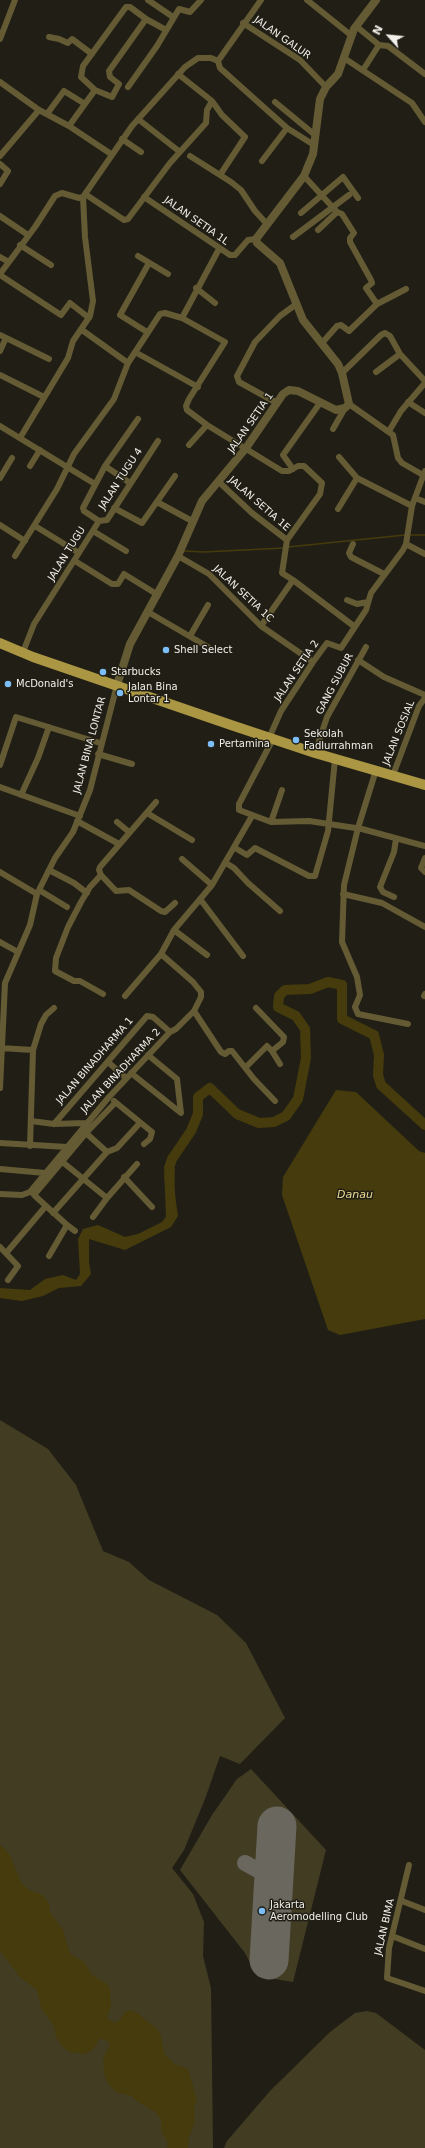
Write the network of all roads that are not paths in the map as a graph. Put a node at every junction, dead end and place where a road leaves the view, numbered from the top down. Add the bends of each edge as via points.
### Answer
1 (15, 0) edge
2 (148, 0) edge
3 (202, 0) edge
4 (261, 0) edge
5 (307, 0) edge
6 (376, 0) edge
7 (173, 17) junction
8 (148, 20) junction
9 (243, 23) junction
10 (356, 26) junction
11 (166, 30) junction
12 (352, 36) junction
13 (49, 37) dead end
14 (0, 39) edge
15 (379, 45) junction
16 (92, 54) junction
17 (344, 58) junction
18 (218, 62) junction
19 (363, 70) junction
20 (178, 74) junction
21 (425, 74) edge
22 (1, 85) edge
23 (128, 86) dead end
24 (326, 87) junction
25 (95, 90) junction
26 (212, 101) junction
27 (275, 102) dead end
28 (85, 104) junction
29 (39, 110) junction
30 (46, 114) junction
31 (138, 119) junction
32 (425, 122) edge
33 (69, 126) junction
34 (287, 128) junction
35 (315, 135) junction
36 (122, 139) junction
37 (314, 145) junction
38 (141, 152) dead end
39 (180, 152) junction
40 (111, 154) junction
41 (0, 156) edge
42 (190, 156) dead end
43 (262, 161) dead end
44 (0, 164) edge
45 (220, 175) junction
46 (304, 176) junction
47 (0, 184) edge
48 (322, 195) junction
49 (349, 195) dead end
50 (84, 196) junction
51 (144, 196) junction
52 (358, 198) dead end
53 (332, 206) junction
54 (337, 212) junction
55 (301, 213) dead end
56 (0, 216) edge
57 (267, 224) junction
58 (318, 230) dead end
59 (28, 235) junction
60 (292, 237) dead end
61 (256, 239) junction
62 (20, 245) junction
63 (219, 249) junction
64 (0, 256) edge
65 (138, 256) dead end
66 (9, 262) junction
67 (149, 263) junction
68 (51, 265) dead end
69 (1, 272) edge
70 (168, 274) dead end
71 (196, 288) junction
72 (406, 289) dead end
73 (215, 303) dead end
74 (295, 304) junction
75 (377, 304) junction
76 (89, 318) junction
77 (182, 318) junction
78 (82, 330) junction
79 (147, 332) junction
80 (3, 337) edge
81 (322, 343) junction
82 (0, 351) edge
83 (135, 352) junction
84 (400, 354) junction
85 (49, 359) dead end
86 (128, 363) junction
87 (376, 372) dead end
88 (342, 373) junction
89 (0, 375) edge
90 (425, 382) edge
91 (198, 387) junction
92 (44, 397) junction
93 (408, 402) junction
94 (277, 403) junction
95 (320, 403) junction
96 (347, 406) junction
97 (425, 413) edge
98 (138, 419) dead end
99 (207, 425) junction
100 (0, 426) edge
101 (333, 429) dead end
102 (389, 431) junction
103 (20, 438) junction
104 (158, 441) dead end
105 (190, 445) dead end
106 (246, 448) junction
107 (40, 450) junction
108 (339, 457) dead end
109 (12, 458) dead end
110 (30, 466) dead end
111 (105, 466) junction
112 (68, 468) junction
113 (293, 469) junction
114 (424, 473) edge
115 (175, 476) dead end
116 (0, 478) edge
117 (358, 478) junction
118 (219, 482) junction
119 (130, 483) junction
120 (95, 484) junction
121 (414, 498) junction
122 (157, 502) junction
123 (425, 502) edge
124 (412, 506) junction
125 (114, 508) junction
126 (338, 509) dead end
127 (192, 521) junction
128 (99, 522) junction
129 (0, 525) edge
130 (35, 526) junction
131 (93, 531) junction
132 (287, 540) junction
133 (24, 541) junction
134 (353, 544) dead end
135 (406, 544) junction
136 (126, 551) dead end
137 (79, 553) junction
138 (425, 554) edge
139 (15, 556) dead end
140 (178, 556) junction
141 (75, 561) junction
142 (384, 574) junction
143 (293, 580) junction
144 (158, 594) junction
145 (347, 600) dead end
146 (368, 602) junction
147 (208, 605) dead end
148 (148, 612) junction
149 (261, 626) junction
150 (355, 627) junction
151 (190, 636) junction
152 (0, 643) edge
153 (208, 647) dead end
154 (366, 648) dead end
155 (23, 652) junction
156 (358, 660) junction
157 (313, 662) junction
158 (117, 685) junction
159 (425, 695) edge
160 (425, 698) edge
161 (49, 727) junction
162 (271, 738) junction
163 (100, 743) junction
164 (315, 753) junction
165 (98, 754) junction
166 (335, 759) junction
167 (0, 764) edge
168 (132, 764) dead end
169 (376, 770) junction
170 (393, 775) junction
171 (425, 785) edge
172 (0, 787) edge
173 (282, 790) dead end
174 (21, 795) junction
175 (156, 802) dead end
176 (148, 813) junction
177 (252, 816) junction
178 (78, 818) junction
179 (116, 822) dead end
180 (271, 822) junction
181 (328, 824) junction
182 (358, 828) junction
183 (129, 832) junction
184 (396, 839) junction
185 (192, 840) dead end
186 (119, 844) junction
187 (425, 846) edge
188 (235, 848) junction
189 (425, 858) edge
190 (182, 859) dead end
191 (226, 863) junction
192 (49, 870) junction
193 (425, 872) edge
194 (1, 874) edge
195 (101, 875) junction
196 (212, 885) junction
197 (38, 892) junction
198 (87, 893) junction
199 (343, 894) junction
200 (394, 896) dead end
201 (200, 899) junction
202 (175, 903) dead end
203 (67, 907) dead end
204 (280, 911) dead end
205 (425, 927) edge
206 (174, 930) junction
207 (0, 942) edge
208 (18, 952) junction
209 (161, 954) junction
210 (207, 955) dead end
211 (243, 956) dead end
212 (3, 985) edge
213 (103, 994) dead end
214 (125, 996) dead end
215 (54, 1008) dead end
216 (256, 1008) dead end
217 (194, 1011) junction
218 (408, 1024) dead end
219 (170, 1032) junction
220 (1, 1048) edge
221 (33, 1050) junction
222 (272, 1051) junction
223 (148, 1055) junction
224 (108, 1062) junction
225 (280, 1064) dead end
226 (246, 1067) junction
227 (128, 1076) junction
228 (0, 1088) edge
229 (109, 1097) junction
230 (275, 1101) dead end
231 (116, 1103) junction
232 (31, 1121) junction
233 (86, 1123) junction
234 (54, 1124) junction
235 (140, 1124) junction
236 (86, 1133) junction
237 (0, 1143) edge
238 (144, 1144) dead end
239 (30, 1146) junction
240 (67, 1147) junction
241 (107, 1152) junction
242 (60, 1160) junction
243 (137, 1164) dead end
244 (0, 1169) edge
245 (45, 1172) junction
246 (124, 1177) junction
247 (82, 1178) junction
248 (0, 1194) edge
249 (107, 1198) junction
250 (45, 1206) junction
251 (152, 1207) dead end
252 (53, 1213) junction
253 (94, 1217) dead end
254 (67, 1225) junction
255 (75, 1231) dead end
256 (0, 1247) edge
257 (7, 1252) junction
258 (49, 1256) dead end
259 (8, 1280) dead end
260 (409, 1865) dead end
261 (402, 1901) junction
262 (425, 1910) edge
263 (392, 1936) junction
264 (425, 1949) edge
265 (425, 1991) edge

1 - 14 street
2 - 7 street
3 - 7 street via 190,12 180,9
4 - 9 street
5 - 12 street
6 - 10 street
7 - 11 street
8 - 11 street
8 - 16 street via 130,7 126,7
8 - 25 street via 109,71 110,77 118,84 112,97
9 - 18 street
9 - 24 street, JALAN GALUR via 300,60
10 - 12 street
10 - 15 street
11 - 23 street
12 - 17 street
13 - 16 street via 68,43 72,39
15 - 19 street
15 - 21 street via 388,46
16 - 25 street via 83,66 81,77
17 - 19 street
17 - 24 street via 338,74
18 - 20 street via 211,58 198,58
18 - 34 street via 220,68
19 - 32 street via 416,105
20 - 26 street
20 - 31 street
22 - 29 street
24 - 35 street via 318,106
25 - 28 street
26 - 39 street via 207,110 206,123
26 - 45 street via 222,115 245,137
27 - 35 street
28 - 30 street via 64,91
28 - 33 street
29 - 30 street
29 - 41 street
30 - 33 street
31 - 36 street
31 - 39 street
33 - 40 street
34 - 37 street
34 - 43 street
35 - 37 street
36 - 38 street
36 - 40 street
37 - 46 street via 311,161
39 - 51 street
40 - 50 street
42 - 45 street
44 - 47 street via 8,171
45 - 57 street via 243,193
46 - 48 street
46 - 57 street
48 - 52 street via 343,177
48 - 53 street
48 - 55 street
49 - 53 street
50 - 51 street via 124,220 128,219
50 - 59 street via 79,198 58,194
50 - 76 street via 93,301
51 - 63 street, JALAN SETIA 1L
53 - 54 street
53 - 60 street
54 - 58 street
54 - 75 street via 342,214 354,233 350,242 371,280 372,283 366,288
56 - 59 street
57 - 61 street
59 - 62 street
61 - 63 street, JALAN SETIA 1L via 246,242 232,256
61 - 74 street via 283,269
62 - 66 street
62 - 68 street
63 - 71 street
64 - 66 street
65 - 67 street
66 - 69 street
67 - 70 street
67 - 79 street via 120,315
69 - 76 street via 61,315 70,303
71 - 73 street
71 - 77 street
72 - 75 street
74 - 81 street via 309,328
74 - 94 street via 255,342 237,376 239,382
75 - 81 street via 349,331 341,325 337,326
76 - 78 street
77 - 79 street via 162,313
77 - 91 street via 225,342
78 - 86 street
78 - 92 street via 73,341 68,358
79 - 83 street
80 - 82 street
80 - 85 street
81 - 88 street
83 - 86 street
83 - 91 street
84 - 87 street
84 - 88 street via 390,336 383,334
84 - 90 street
86 - 112 street via 114,399 74,454
88 - 96 street
89 - 92 street
90 - 93 street
91 - 99 street via 186,406
92 - 103 street
93 - 97 street
93 - 102 street
94 - 95 street, JALAN SETIA 1 via 289,390 298,391
94 - 106 street, JALAN SETIA 1
95 - 96 street, JALAN SETIA 1 via 336,410
95 - 113 street via 283,455
96 - 101 street
96 - 102 street
98 - 111 street, JALAN TUGU 4
99 - 105 street
99 - 106 street
100 - 103 street
102 - 114 street via 395,440 398,458 402,463
103 - 107 street
104 - 119 street, JALAN TUGU 4
106 - 113 street via 282,471
106 - 118 street, JALAN SETIA 1
107 - 110 street
107 - 112 street
108 - 117 street
109 - 116 street
111 - 119 street
111 - 120 street, JALAN TUGU 4
112 - 120 street
112 - 130 street
113 - 132 street via 301,465 307,468 320,480 322,487 320,494
114 - 121 street
115 - 122 street
117 - 124 street
117 - 126 street
118 - 127 street, JALAN SETIA 1 via 202,501
118 - 132 street, JALAN SETIA 1E via 252,513
119 - 125 street, JALAN TUGU 4
120 - 128 street, JALAN TUGU via 83,510
121 - 123 street
121 - 124 street
122 - 125 street via 142,523
122 - 127 street
124 - 135 street
125 - 128 street, JALAN TUGU 4 via 105,521
127 - 140 street, JALAN SETIA 1
128 - 131 street, JALAN TUGU
129 - 133 street
130 - 133 street
130 - 137 street
131 - 136 street
131 - 137 street, JALAN TUGU
132 - 143 street via 282,573
133 - 139 street
134 - 142 street via 349,553 351,557
135 - 138 street
135 - 142 street, JALAN SETIA 2
137 - 141 street, JALAN TUGU
140 - 144 street, JALAN SETIA 1
140 - 149 street, JALAN SETIA 1C via 209,574
141 - 144 street via 112,584 118,584 124,574
141 - 155 street, JALAN TUGU via 34,624
142 - 146 street, JALAN SETIA 2
143 - 149 street
143 - 150 street
144 - 148 street, JALAN SETIA 1
145 - 146 street via 357,604
146 - 150 street, JALAN SETIA 2
147 - 151 street
148 - 151 street
148 - 158 street, JALAN SETIA 1 via 129,648
149 - 157 street, JALAN SETIA 1C
150 - 157 street, JALAN SETIA 2 via 340,649 327,643
151 - 153 street
152 - 155 main road
154 - 156 street, GANG SUBUR
155 - 158 main road
156 - 159 street via 384,677
156 - 164 street, GANG SUBUR via 327,717
157 - 162 street, JALAN SETIA 2 via 281,711
158 - 162 main road
158 - 163 street, JALAN BINA LONTAR
160 - 170 street, JALAN SOSIAL via 419,706
161 - 163 street
161 - 167 street via 16,717
161 - 174 street
162 - 164 main road
162 - 177 street, JALAN SETIA 2 via 239,804 240,810
163 - 165 street, JALAN BINA LONTAR
164 - 166 main road
165 - 168 street
165 - 178 street, JALAN BINA LONTAR via 90,790
166 - 169 main road
166 - 181 street
169 - 170 main road
169 - 182 street
170 - 171 main road
172 - 174 street
173 - 180 street
174 - 178 street
175 - 176 street
176 - 183 street
176 - 185 street
177 - 180 street
177 - 188 street
178 - 186 street
178 - 192 street, JALAN BINA LONTAR via 73,832
179 - 183 street
180 - 181 street via 293,820
181 - 182 street
181 - 188 street via 313,877 255,848 247,855
182 - 184 street
182 - 199 street
183 - 186 street
184 - 187 street
184 - 200 street via 394,852 380,887 383,892
186 - 195 street via 100,867
188 - 191 street
189 - 193 street via 421,868
190 - 196 street
191 - 196 street
191 - 204 street
192 - 197 street, JALAN BINA LONTAR
192 - 198 street
194 - 197 street
195 - 198 street
195 - 202 street via 116,891 129,890 161,911 165,912
196 - 201 street
197 - 203 street
197 - 208 street, JALAN BINA LONTAR via 30,925
198 - 213 street via 68,927 56,958 55,970 74,982 80,981
199 - 205 street via 382,903
199 - 218 street via 342,942 357,977 360,995 355,1007 356,1012 362,1016
201 - 206 street
201 - 211 street
206 - 209 street
206 - 210 street
207 - 208 street
208 - 212 street, JALAN BINA LONTAR
209 - 214 street
209 - 217 street via 201,992
212 - 220 street
215 - 221 street via 46,1014
216 - 222 street via 284,1037 283,1042
217 - 219 street, JALAN BINADHARMA 2
217 - 226 street via 220,1052 225,1054 232,1051
219 - 223 street, JALAN BINADHARMA 2
219 - 224 street, JALAN BINADHARMA 1 via 150,1015
220 - 221 street
220 - 228 street
221 - 232 street
222 - 225 street
222 - 226 street via 265,1047
223 - 227 street, JALAN BINADHARMA 2
223 - 227 street via 177,1079 182,1111 179,1113
224 - 227 street
224 - 234 street, JALAN BINADHARMA 1
226 - 230 street
227 - 229 street, JALAN BINADHARMA 2
229 - 231 street
229 - 233 street, JALAN BINADHARMA 2
231 - 235 street
231 - 236 street
232 - 234 street
232 - 239 street
233 - 234 street
233 - 240 street, JALAN BINADHARMA 2
235 - 238 street via 152,1134
235 - 241 street via 117,1148
236 - 241 street
236 - 242 street
237 - 239 street
239 - 240 street
240 - 242 street, JALAN BINADHARMA 2
241 - 247 street
242 - 245 street
242 - 247 street
242 - 250 street via 34,1195
243 - 246 street
244 - 245 street
245 - 248 street via 30,1192 22,1195
246 - 249 street
246 - 251 street
247 - 249 street
247 - 252 street
249 - 253 street
250 - 252 street
250 - 257 street
252 - 254 street
254 - 255 street
254 - 258 street
256 - 257 street
257 - 259 street via 18,1266
260 - 261 street, JALAN BIMA
261 - 262 street
261 - 263 street, JALAN BIMA
263 - 264 street
263 - 265 street, JALAN BIMA via 387,1978

